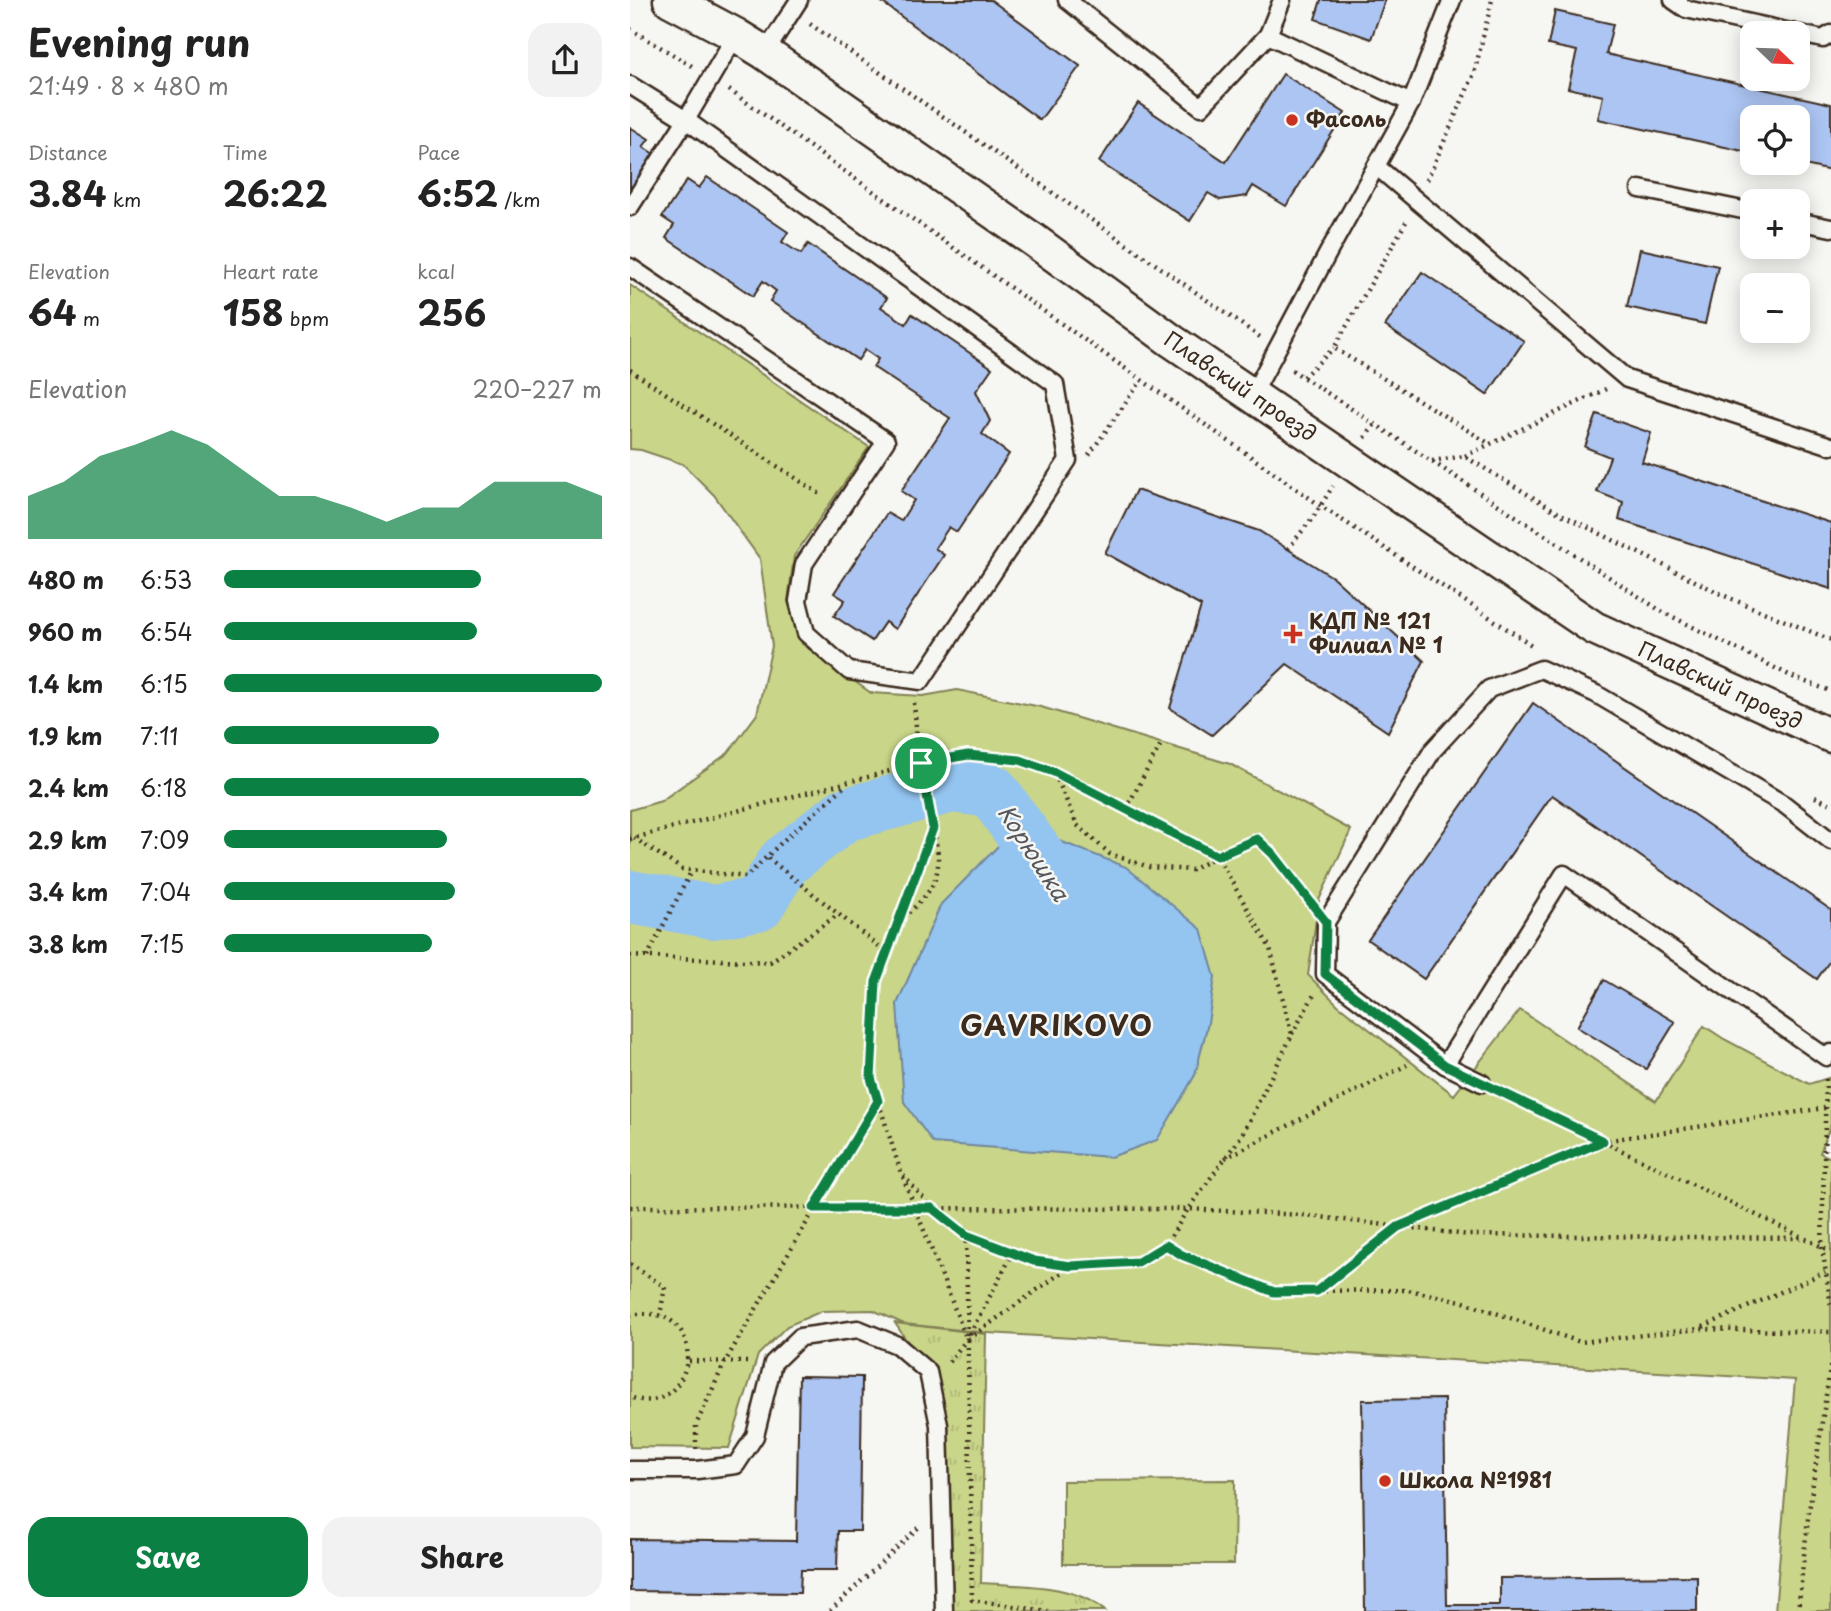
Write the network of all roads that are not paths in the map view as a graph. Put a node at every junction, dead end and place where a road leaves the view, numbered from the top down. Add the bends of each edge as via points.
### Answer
1 (670, 0) edge
2 (799, 0) edge
3 (1067, 0) edge
4 (1282, 0) edge
5 (1452, 0) edge
6 (1673, 0) edge
7 (1831, 34) edge
8 (736, 35) junction
9 (1268, 35) junction
10 (765, 53) junction
11 (630, 85) edge
12 (1411, 103) junction
13 (686, 120) junction
14 (1376, 166) junction
15 (1640, 189) dead end
16 (630, 207) edge
17 (1740, 210) edge
18 (1810, 224) edge
19 (1831, 228) edge
20 (630, 267) edge
21 (1252, 396) junction
22 (1831, 446) edge
23 (1831, 736) edge
24 (1831, 841) edge
25 (1829, 1055) edge
26 (1445, 1065) junction
27 (1482, 1083) road end
28 (630, 1470) edge
29 (944, 1611) edge

1 - 8 street, Плавский проезд
2 - 10 lane
3 - 9 lane via 1201,107
4 - 9 lane
5 - 12 lane
6 - 7 lane via 1686,9 1823,39
8 - 10 street, Плавский проезд
8 - 13 lane
9 - 12 lane
10 - 21 street, Плавский проезд
11 - 13 lane
12 - 14 lane
13 - 16 lane
13 - 20 lane via 1055,384 1068,460 921,681 849,671 806,633 799,601 804,564 886,441
14 - 21 lane
14 - 22 lane via 1627,379
15 - 17 lane
18 - 19 lane
21 - 23 street, Плавский проезд via 1594,628
24 - 26 lane via 1785,805 1596,694 1541,669 1489,689 1433,750 1326,922 1325,974
25 - 26 lane via 1564,874
26 - 27 lane
28 - 29 lane via 736,1465 755,1436 773,1363 800,1337 858,1329 897,1345 928,1372 939,1425

